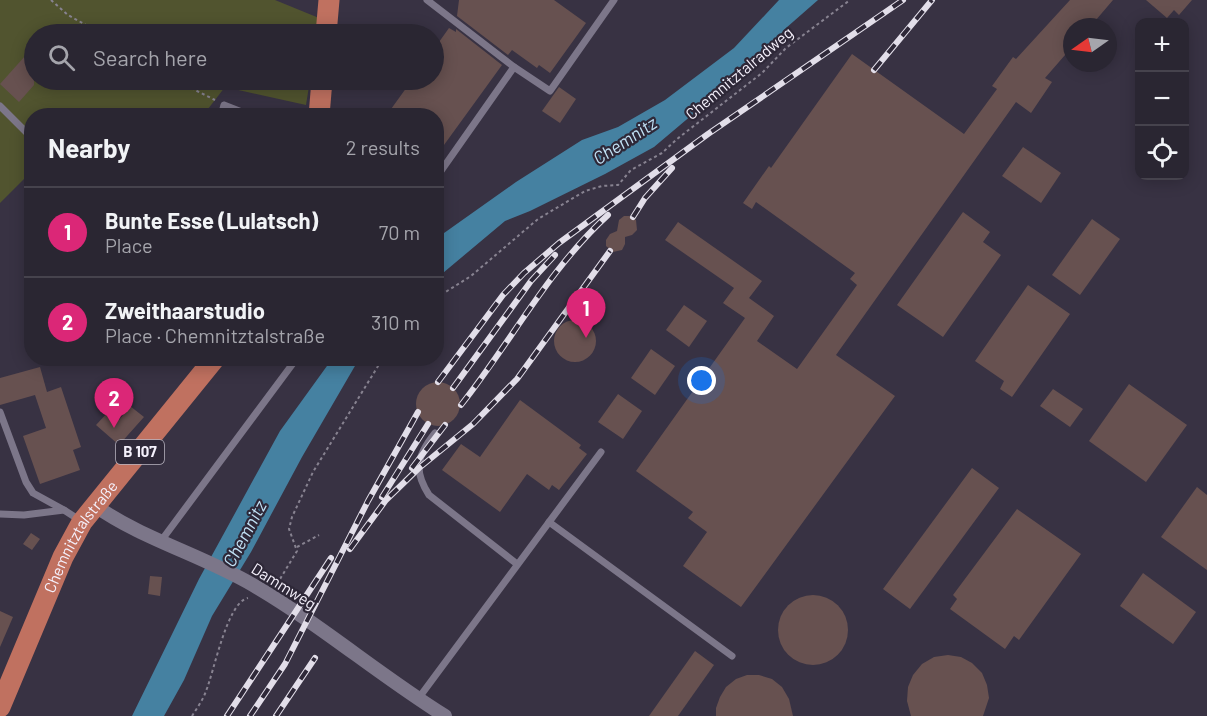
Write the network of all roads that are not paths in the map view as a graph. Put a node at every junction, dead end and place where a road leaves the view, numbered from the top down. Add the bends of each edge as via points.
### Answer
1 (328, 0) edge
2 (427, 0) edge
3 (614, 0) edge
4 (327, 24) edge
5 (514, 67) junction
6 (321, 90) edge
7 (0, 106) edge
8 (320, 108) edge
9 (24, 130) edge
10 (444, 167) edge
11 (208, 366) edge
12 (291, 366) edge
13 (0, 412) edge
14 (435, 433) dead end
15 (601, 452) dead end
16 (64, 510) junction
17 (0, 513) edge
18 (88, 513) junction
19 (549, 522) junction
20 (161, 541) junction
21 (517, 564) junction
22 (732, 656) dead end
23 (418, 699) junction
24 (0, 707) edge
25 (445, 716) edge

1 - 4 main road
2 - 5 lane
3 - 5 lane via 550,91
5 - 10 lane
6 - 8 main road
7 - 9 lane
11 - 18 main road, Chemnitztalstraße / B 107
12 - 20 lane
13 - 16 lane via 29,488
14 - 21 lane via 418,459 422,483 429,495
15 - 19 lane
16 - 17 lane via 24,515
16 - 18 lane
18 - 20 street, Dammweg via 125,523
18 - 24 main road, Chemnitztalstraße / B 107 via 63,558
19 - 21 lane
19 - 22 lane
20 - 23 street, Dammweg via 245,580 303,615
21 - 23 lane
23 - 25 street, Dammweg

